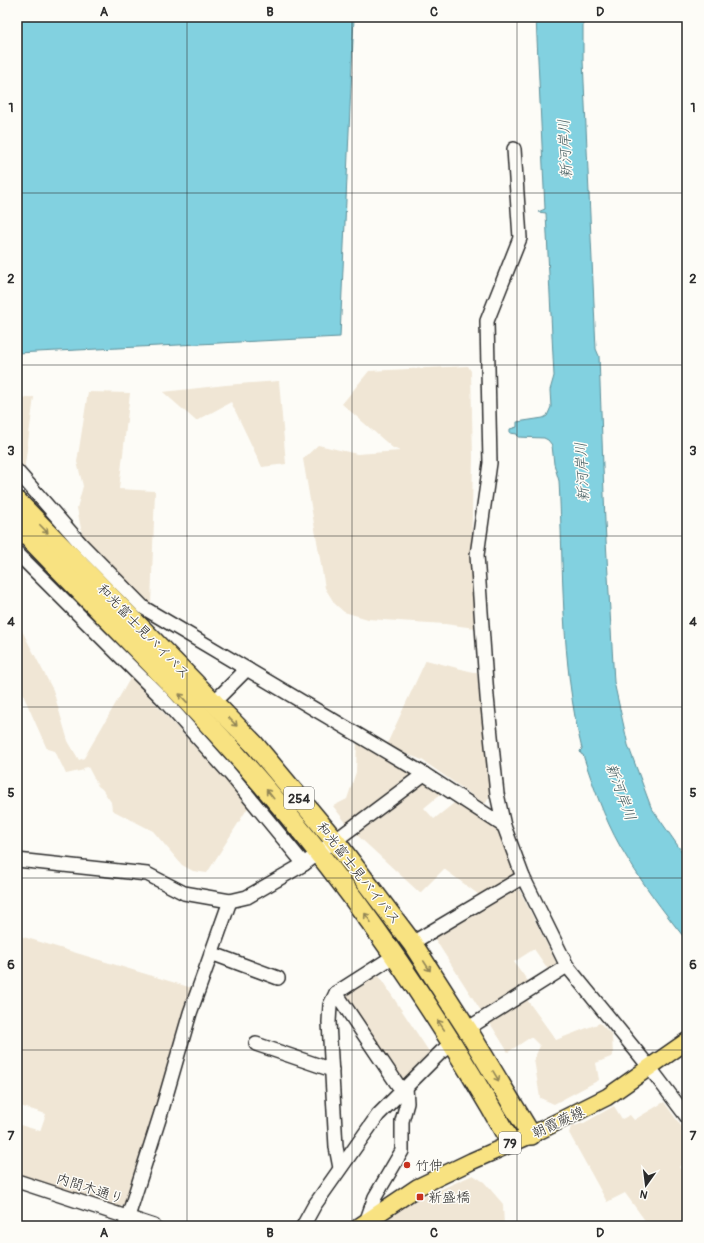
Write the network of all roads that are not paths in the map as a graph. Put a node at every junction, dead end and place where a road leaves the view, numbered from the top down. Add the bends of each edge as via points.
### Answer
1 (514, 149) dead end
2 (17, 471) edge
3 (20, 518) edge
4 (17, 553) edge
5 (247, 669) junction
6 (214, 702) junction
7 (424, 774) junction
8 (504, 826) junction
9 (335, 841) junction
10 (311, 859) junction
11 (17, 860) edge
12 (523, 877) junction
13 (230, 902) junction
14 (412, 943) junction
15 (211, 953) junction
16 (394, 956) junction
17 (567, 966) junction
18 (278, 978) dead end
19 (336, 993) junction
20 (467, 1029) junction
21 (687, 1041) edge
22 (453, 1043) junction
23 (256, 1044) dead end
24 (655, 1064) junction
25 (332, 1070) junction
26 (404, 1089) junction
27 (687, 1117) edge
28 (531, 1135) junction
29 (511, 1143) junction
30 (340, 1168) junction
31 (17, 1181) edge
32 (126, 1222) edge
33 (363, 1224) edge
34 (154, 1226) edge
35 (303, 1226) edge

1 - 8 street via 520,238 488,321 490,463 477,556 493,757
2 - 5 street via 81,544 144,608
3 -> 6 highway, 和光富士見バイパス / 254
10 -> 3 highway, 和光富士見バイパス / 254 via 251,771
4 - 10 street via 161,697
5 - 6 street
5 - 7 street
6 -> 9 highway, 和光富士見バイパス / 254 via 254,744
7 - 8 street
7 - 9 street
8 - 12 street
9 - 10 street
9 - 14 highway, 和光富士見バイパス / 254
10 - 13 street via 247,897
16 -> 10 highway, 和光富士見バイパス / 254 via 358,903
11 - 13 street via 147,874 184,893
12 - 14 street
12 - 17 street
13 - 15 street
14 -> 20 highway, 和光富士見バイパス / 254
15 - 18 street
15 - 32 street
16 - 19 street
22 -> 16 highway, 和光富士見バイパス / 254
17 - 20 street
17 - 24 street
19 - 25 street via 330,1005 329,1022
19 - 26 street
20 -> 28 highway, 和光富士見バイパス / 254
21 - 24 main road, 朝霞蕨線 / 79
22 - 26 street
22 - 29 highway, 和光富士見バイパス / 254
23 - 25 street
24 - 27 street
24 - 28 main road, 朝霞蕨線 / 79 via 607,1097
25 - 30 street via 336,1147
26 - 30 street via 378,1115
26 - 33 street via 407,1103 402,1121 402,1151 374,1197
28 - 29 main road, 朝霞蕨線 / 79
29 - 33 main road, 朝霞蕨線 / 79 via 418,1187
30 - 35 street
31 - 32 street, 内間木通り
32 - 34 street, 内間木通り

